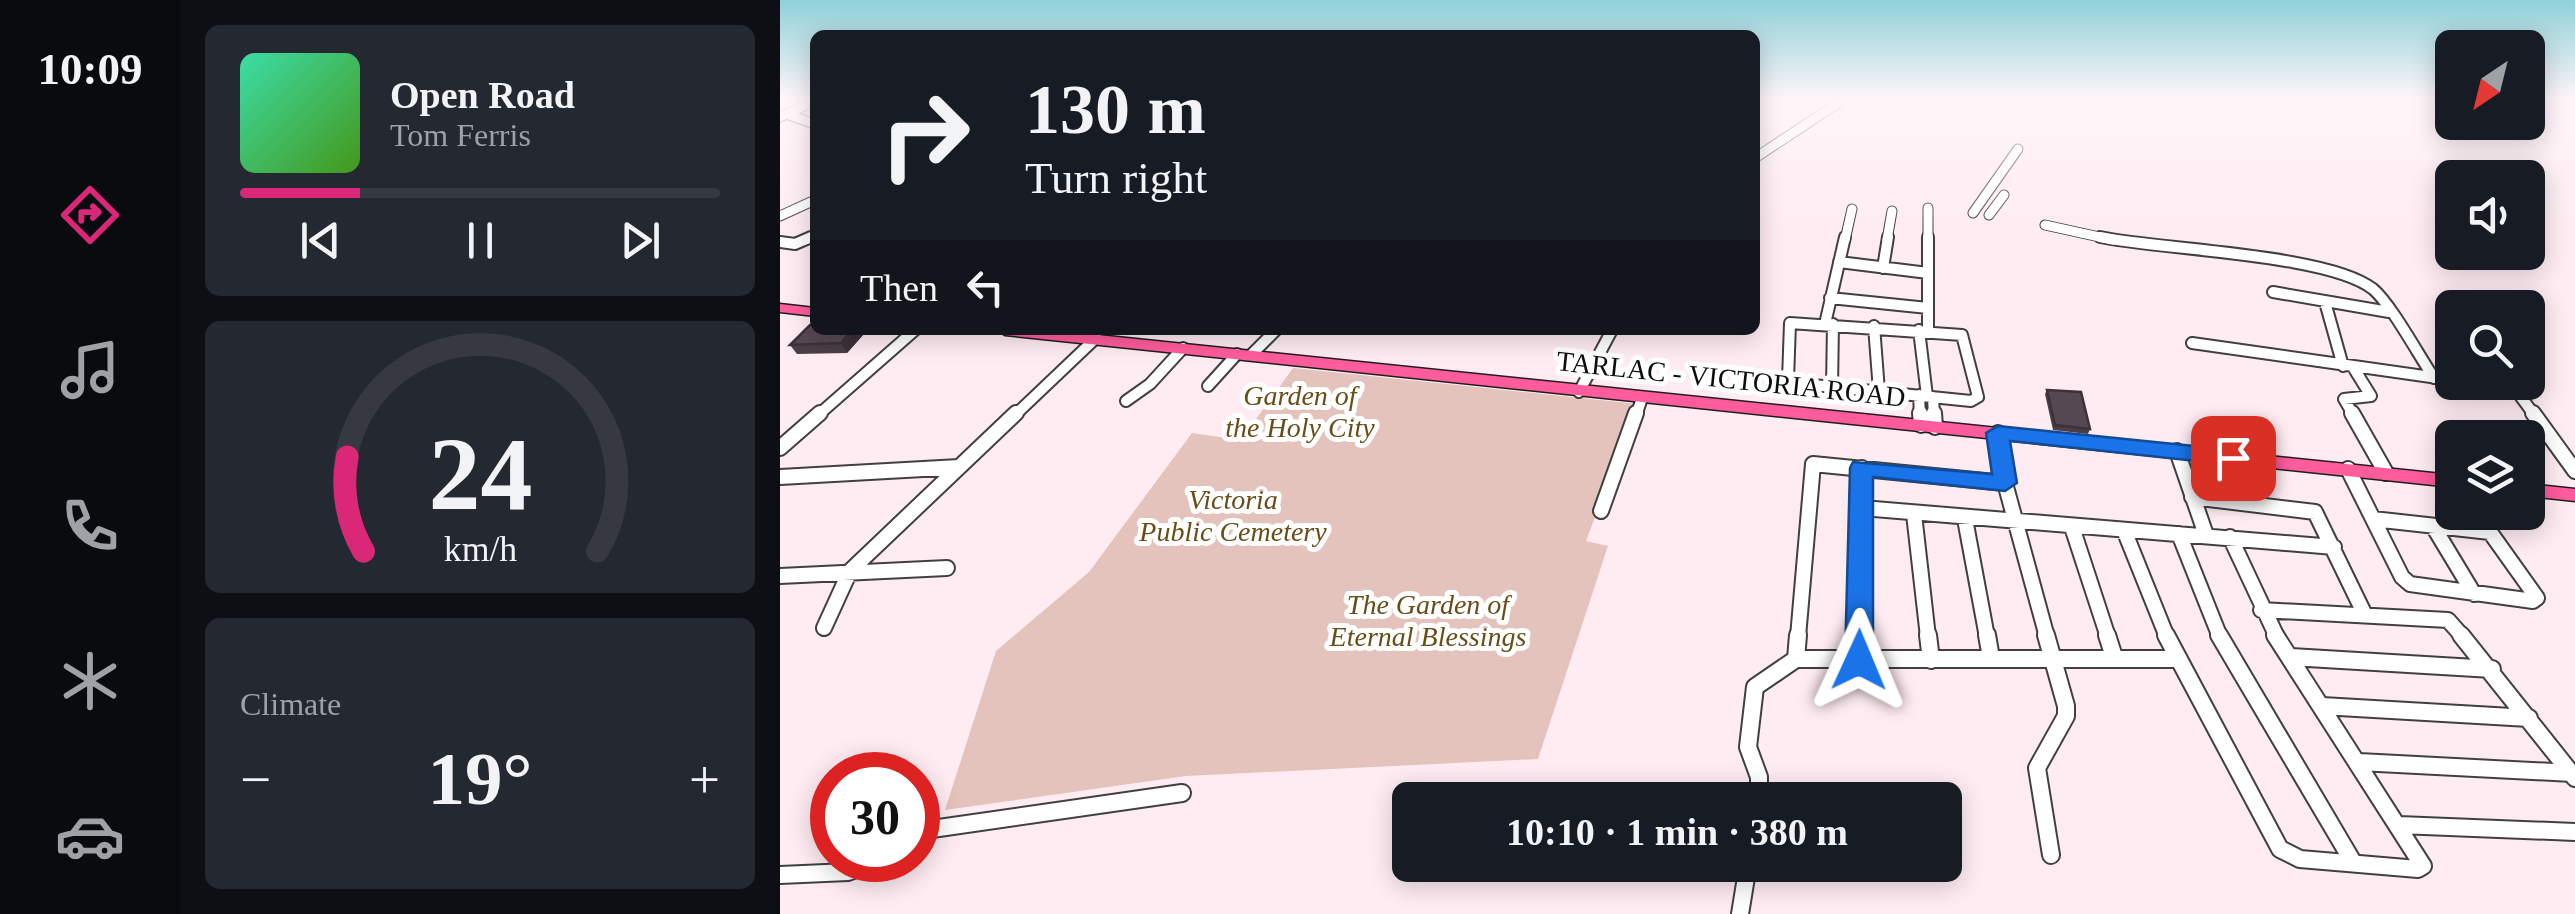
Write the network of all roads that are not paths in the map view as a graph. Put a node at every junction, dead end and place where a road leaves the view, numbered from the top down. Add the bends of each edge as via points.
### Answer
1 (2018, 149) dead end
2 (2004, 195) dead end
3 (810, 202) edge
4 (1852, 208) dead end
5 (1928, 208) dead end
6 (1892, 210) dead end
7 (1973, 213) dead end
8 (1988, 215) dead end
9 (780, 216) edge
10 (2044, 225) dead end
11 (810, 238) edge
12 (780, 242) edge
13 (1839, 262) junction
14 (1883, 268) junction
15 (1928, 273) junction
16 (2273, 292) dead end
17 (1830, 298) junction
18 (2324, 302) junction
19 (781, 308) edge
20 (1928, 308) junction
21 (810, 311) edge
22 (2389, 312) junction
23 (1829, 324) junction
24 (1874, 326) junction
25 (1924, 330) junction
26 (908, 335) edge
27 (1062, 335) edge
28 (1269, 335) edge
29 (1609, 335) edge
30 (1096, 338) junction
31 (2192, 343) dead end
32 (1183, 348) junction
33 (1244, 354) junction
34 (2348, 367) junction
35 (2434, 378) joint
36 (1208, 386) dead end
37 (1832, 387) junction
38 (1578, 392) junction
39 (1879, 392) junction
40 (1926, 396) junction
41 (1642, 398) junction
42 (2523, 400) edge
43 (1126, 401) dead end
44 (1928, 426) junction
45 (1998, 433) junction
46 (780, 448) edge
47 (2177, 452) junction
48 (959, 467) junction
49 (1862, 468) junction
50 (2348, 469) junction
51 (2575, 472) edge
52 (2386, 473) junction
53 (780, 477) edge
54 (2435, 480) edge
55 (2005, 483) junction
56 (2545, 492) edge
57 (2575, 495) edge
58 (2192, 497) junction
59 (1862, 508) junction
60 (1601, 511) dead end
61 (1914, 514) junction
62 (1965, 518) junction
63 (2372, 520) junction
64 (2018, 524) junction
65 (2433, 526) junction
66 (2072, 527) junction
67 (2124, 530) junction
68 (2179, 534) junction
69 (2206, 535) junction
70 (2230, 538) junction
71 (2334, 548) junction
72 (947, 568) dead end
73 (850, 571) junction
74 (780, 576) edge
75 (2474, 594) junction
76 (2261, 610) junction
77 (2365, 614) junction
78 (824, 628) dead end
79 (2051, 657) junction
80 (2114, 657) junction
81 (2291, 657) junction
82 (1796, 658) junction
83 (1990, 658) junction
84 (2176, 659) junction
85 (1859, 660) junction
86 (1932, 660) junction
87 (2492, 669) junction
88 (2322, 706) junction
89 (2529, 718) junction
90 (2358, 762) junction
91 (2573, 776) edge
92 (1760, 782) edge
93 (1182, 794) dead end
94 (2399, 825) junction
95 (940, 828) edge
96 (2575, 832) edge
97 (2051, 855) dead end
98 (2353, 862) junction
99 (810, 874) edge
100 (780, 876) edge
101 (1745, 882) edge
102 (1740, 914) edge

1 - 7 street
2 - 8 street
3 - 9 street
4 - 13 street
5 - 15 street
6 - 14 street
10 - 22 street via 2350,276 2372,287
11 - 12 street
13 - 14 street
13 - 17 street
14 - 15 street
15 - 20 street
16 - 18 street
17 - 20 street
17 - 23 street
18 - 22 street
18 - 34 street
19 - 21 main road
20 - 25 street
22 - 35 street
23 - 24 street
23 - 37 street
23 - 37 street via 1790,323 1788,380
24 - 25 street
24 - 39 street
25 - 40 street
25 - 40 street via 1964,338 1978,397
26 - 46 street
27 - 30 main road, TARLAC - VICTORIA ROAD
28 - 33 street
29 - 38 street
30 - 32 main road, TARLAC - VICTORIA ROAD
30 - 48 street
31 - 34 street
32 - 33 main road, TARLAC - VICTORIA ROAD
32 - 43 street
33 - 36 street
33 - 38 main road, TARLAC - VICTORIA ROAD
34 - 35 street
34 - 52 street via 2370,396 2344,399
37 - 39 street
38 - 41 main road, TARLAC - VICTORIA ROAD
39 - 40 street
40 - 44 street
41 - 44 main road, TARLAC - VICTORIA ROAD
41 - 60 street
42 - 51 street
44 - 45 main road, TARLAC - VICTORIA ROAD
45 - 47 main road, TARLAC - VICTORIA ROAD
45 - 55 street
47 - 50 main road, TARLAC - VICTORIA ROAD
47 - 58 street
48 - 53 street
48 - 73 street
49 - 55 street
49 - 59 street
49 - 82 street via 1817,463 1811,469
50 - 52 main road, TARLAC - VICTORIA ROAD
50 - 63 street
52 - 54 main road, TARLAC - VICTORIA ROAD
55 - 64 street
56 - 57 main road
58 - 69 street
58 - 71 street via 2315,512
59 - 61 street
59 - 85 street
61 - 62 street
61 - 86 street
62 - 64 street
62 - 83 street
63 - 65 street
63 - 75 street via 2410,584
64 - 66 street
64 - 79 street
65 - 75 street
65 - 75 street via 2490,532 2538,598
66 - 67 street
66 - 80 street
67 - 68 street
67 - 84 street
68 - 69 street
68 - 98 street via 2222,641
69 - 70 street
70 - 71 street
70 - 76 street
71 - 77 street
72 - 73 street
73 - 74 street
73 - 78 street
76 - 77 street
76 - 81 street
77 - 87 street via 2448,620
79 - 80 street
79 - 83 street
79 - 97 street via 2066,716 2036,768
80 - 84 street
81 - 87 street
81 - 88 street
82 - 85 street
82 - 92 street via 1755,687 1748,746
83 - 86 street
84 - 98 street via 2280,849 2300,858
85 - 86 street
87 - 89 street
88 - 89 street
88 - 90 street
89 - 91 street
90 - 91 street
90 - 94 street
93 - 95 street
94 - 96 street
94 - 98 street via 2423,866
99 - 100 street
101 - 102 street

